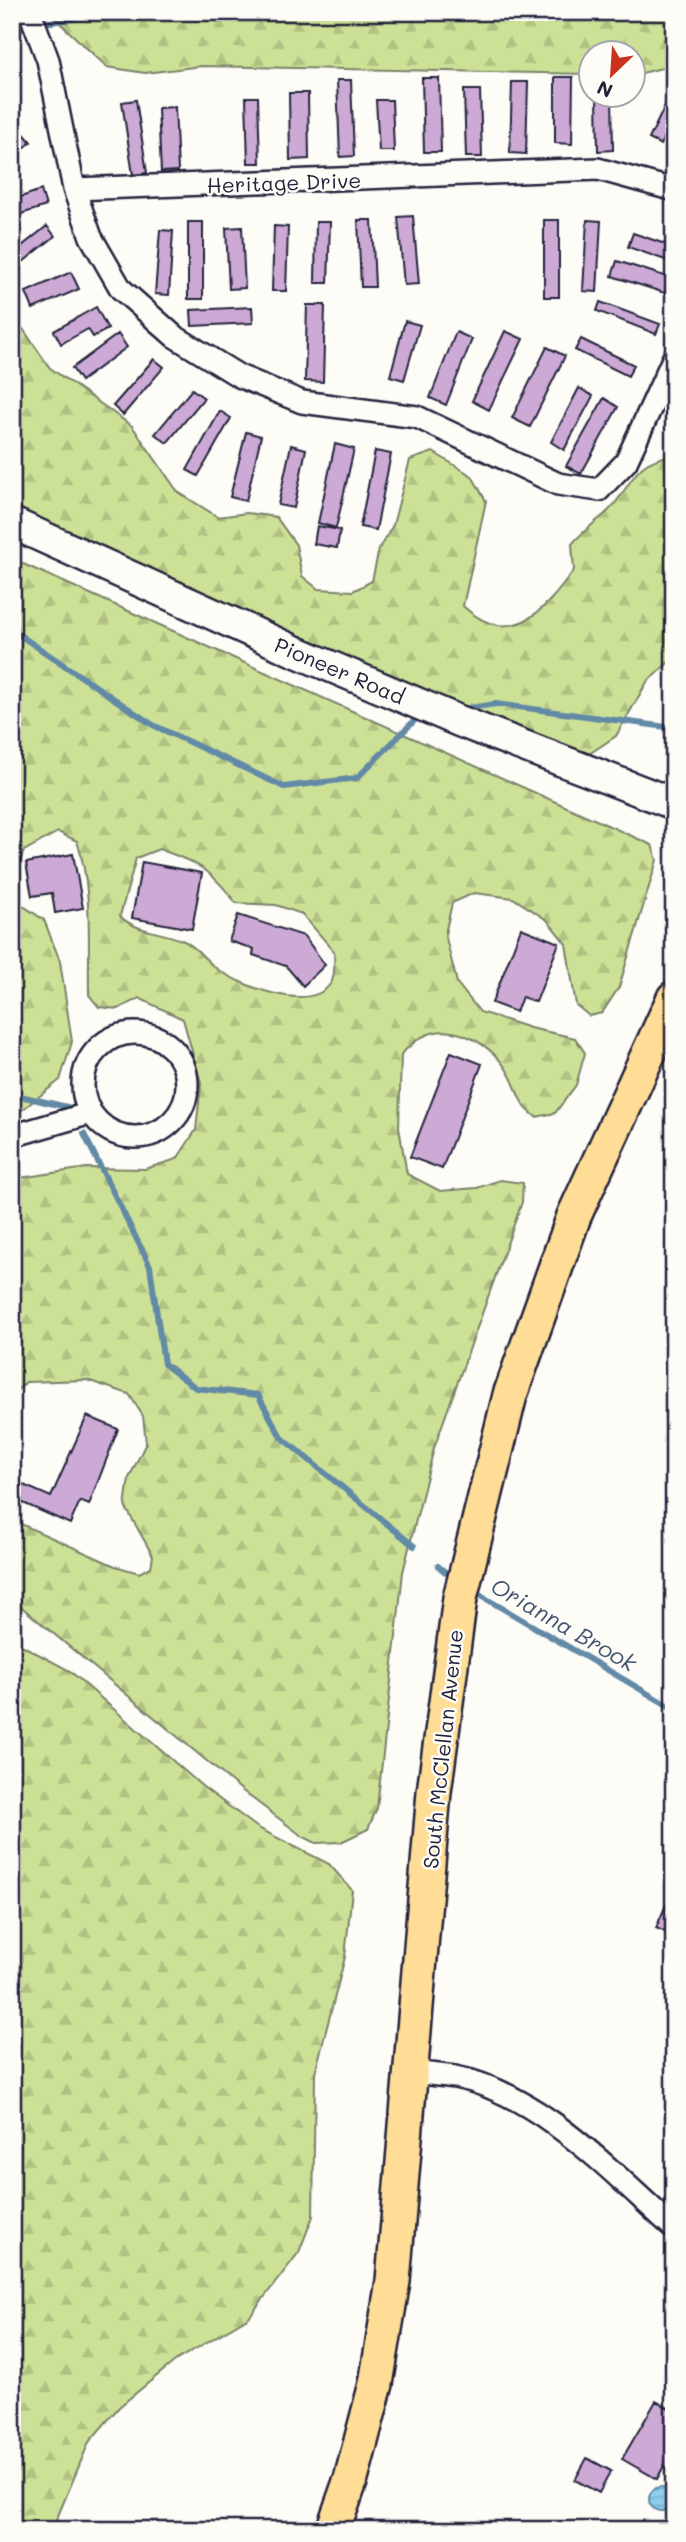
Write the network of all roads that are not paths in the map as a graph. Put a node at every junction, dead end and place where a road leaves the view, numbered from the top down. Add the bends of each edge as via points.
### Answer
1 (30, 12) edge
2 (74, 190) junction
3 (674, 190) edge
4 (674, 358) edge
5 (12, 523) edge
6 (674, 804) edge
7 (674, 998) edge
8 (91, 1113) junction
9 (12, 1136) edge
10 (413, 2072) junction
11 (674, 2228) edge
12 (334, 2530) edge

1 - 2 street via 48,60
2 - 3 street, Heritage Drive via 598,169
2 - 4 street via 91,237 121,289 174,336 239,376 302,402 417,417 558,484 599,490 626,462
5 - 6 street, Pioneer Road via 369,683
7 - 10 main road, South McClellan Avenue via 574,1216 510,1395 460,1598 435,1792
8 - 8 street via 117,1133 149,1135 164,1128 176,1116 186,1094 185,1069 177,1054 148,1034 113,1037 98,1047 83,1079
8 - 9 street
10 - 11 street via 458,2078 555,2122
10 - 12 main road, South McClellan Avenue via 393,2281 376,2384

